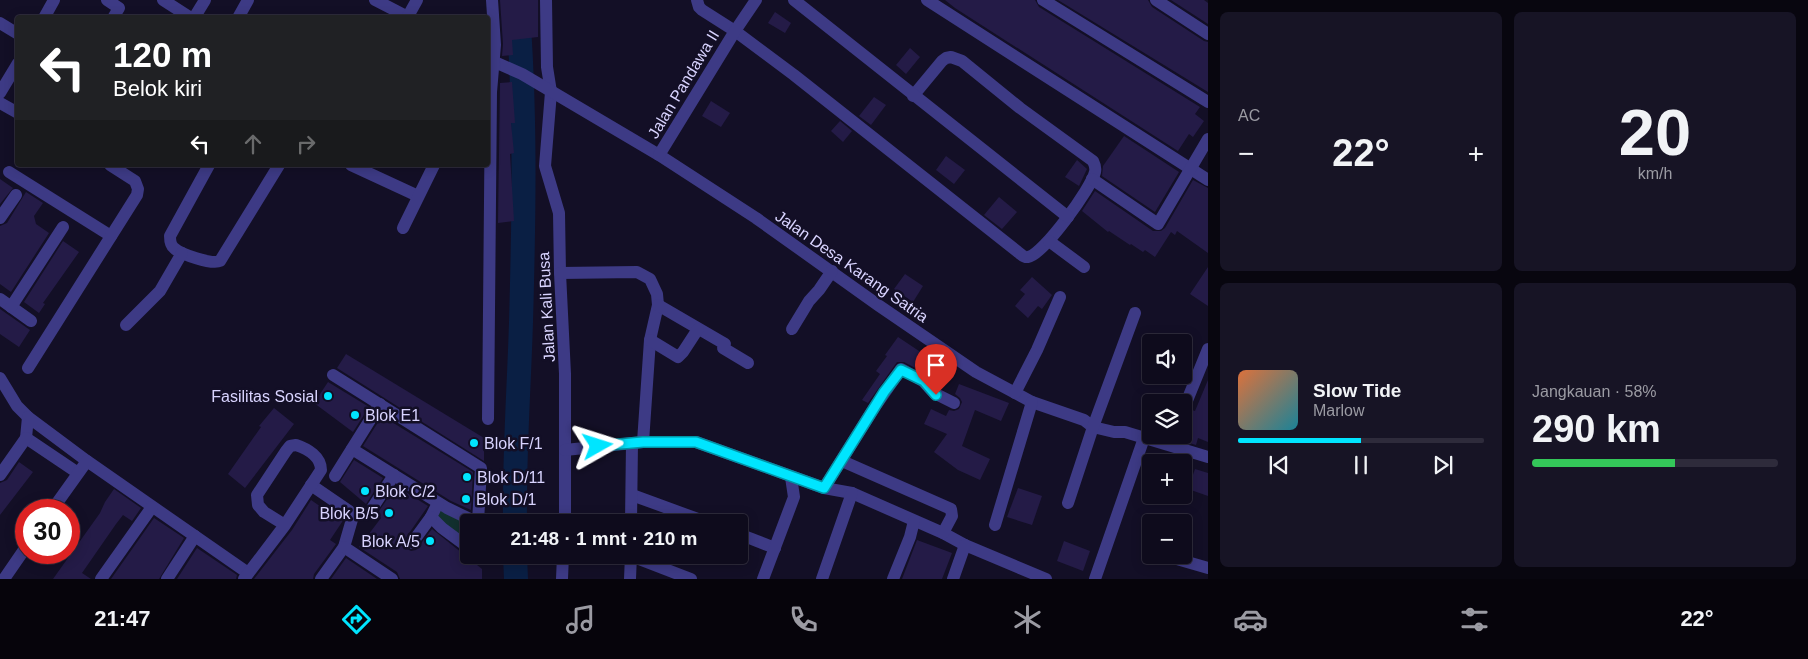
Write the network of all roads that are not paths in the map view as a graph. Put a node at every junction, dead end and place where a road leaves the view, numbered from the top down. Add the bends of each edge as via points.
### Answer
1 (54, 0) edge
2 (107, 0) edge
3 (163, 0) edge
4 (205, 0) edge
5 (248, 0) edge
6 (375, 0) edge
7 (417, 0) edge
8 (546, 0) edge
9 (697, 0) edge
10 (756, 0) edge
11 (794, 0) edge
12 (927, 0) edge
13 (1043, 0) edge
14 (1156, 0) edge
15 (489, 3) edge
16 (46, 15) edge
17 (115, 15) edge
18 (188, 15) edge
19 (195, 15) edge
20 (240, 15) edge
21 (404, 15) edge
22 (409, 15) edge
23 (0, 23) edge
24 (735, 31) junction
25 (15, 32) edge
26 (1208, 34) edge
27 (490, 62) edge
28 (15, 68) edge
29 (551, 92) junction
30 (0, 93) edge
31 (913, 96) junction
32 (1208, 102) edge
33 (0, 103) edge
34 (15, 111) edge
35 (1208, 139) edge
36 (659, 155) junction
37 (114, 167) edge
38 (208, 167) edge
39 (278, 167) edge
40 (355, 167) edge
41 (433, 167) edge
42 (1190, 168) junction
43 (9, 172) dead end
44 (1092, 179) junction
45 (1208, 180) edge
46 (16, 195) dead end
47 (418, 196) junction
48 (1068, 217) junction
49 (0, 218) edge
50 (63, 227) dead end
51 (403, 228) dead end
52 (111, 236) junction
53 (1049, 241) junction
54 (182, 253) junction
55 (1084, 267) dead end
56 (832, 271) junction
57 (560, 273) junction
58 (1060, 297) dead end
59 (5, 303) edge
60 (658, 304) junction
61 (1135, 312) dead end
62 (31, 321) dead end
63 (126, 325) dead end
64 (698, 328) junction
65 (792, 329) dead end
66 (650, 340) junction
67 (1208, 349) edge
68 (748, 364) dead end
69 (28, 368) dead end
70 (333, 375) dead end
71 (0, 378) edge
72 (1015, 393) junction
73 (1190, 394) edge
74 (1032, 402) junction
75 (954, 403) dead end
76 (380, 404) junction
77 (28, 417) junction
78 (488, 419) dead end
79 (1094, 426) junction
80 (1142, 437) edge
81 (26, 438) junction
82 (637, 442) junction
83 (1142, 444) edge
84 (1178, 444) edge
85 (352, 449) junction
86 (566, 450) junction
87 (1208, 457) edge
88 (87, 461) junction
89 (842, 461) junction
90 (78, 473) junction
91 (0, 475) edge
92 (394, 475) junction
93 (335, 476) dead end
94 (791, 477) junction
95 (311, 485) junction
96 (824, 488) junction
97 (852, 493) junction
98 (632, 495) junction
99 (60, 499) edge
100 (438, 503) junction
101 (1068, 504) dead end
102 (152, 507) junction
103 (373, 507) dead end
104 (477, 514) edge
105 (565, 514) edge
106 (631, 514) edge
107 (684, 514) edge
108 (460, 515) edge
109 (431, 517) junction
110 (914, 521) junction
111 (285, 525) junction
112 (995, 525) dead end
113 (943, 533) junction
114 (196, 536) junction
115 (748, 538) edge
116 (460, 541) edge
117 (412, 543) dead end
118 (965, 545) junction
119 (344, 547) junction
120 (775, 548) junction
121 (15, 563) edge
122 (1192, 563) edge
123 (563, 564) edge
124 (631, 564) edge
125 (654, 564) edge
126 (1208, 568) edge
127 (1019, 574) edge
128 (246, 576) edge
129 (4, 579) edge
130 (101, 579) edge
131 (167, 579) edge
132 (322, 579) edge
133 (392, 579) edge
134 (562, 579) edge
135 (630, 579) edge
136 (692, 579) edge
137 (764, 579) edge
138 (822, 579) edge
139 (893, 579) edge
140 (953, 579) edge
141 (1046, 579) edge
142 (1095, 579) edge

1 - 16 street
2 - 17 street via 119,8
3 - 18 street
4 - 19 street
5 - 20 street
6 - 21 street
7 - 22 street
8 - 29 street, Jalan Kali Busa via 547,67
9 - 24 street via 698,7
10 - 24 street, Jalan Pandawa II
11 - 31 street
12 - 42 street
13 - 32 street
14 - 26 street
15 - 27 street via 495,45
23 - 25 street
24 - 36 street, Jalan Pandawa II
24 - 53 street via 1025,257 1030,257
27 - 29 street, Jalan Desa Karang Satria via 522,74
27 - 78 street
28 - 30 street
29 - 36 street, Jalan Desa Karang Satria
29 - 57 street, Jalan Kali Busa via 545,166 559,213
31 - 44 street via 942,61 957,59 1089,157 1095,166
31 - 48 street
33 - 34 street
35 - 42 street
36 - 56 street, Jalan Desa Karang Satria
37 - 52 street via 132,177 138,189
38 - 54 street via 170,236 173,247
39 - 54 street via 220,261 213,263
40 - 47 street
41 - 47 street
42 - 44 street via 1158,224
42 - 45 street
43 - 52 street
44 - 48 street
46 - 49 street
47 - 51 street
48 - 53 street
50 - 59 street
52 - 69 street
53 - 55 street
54 - 63 street via 160,291
56 - 65 street via 808,301
56 - 72 street, Jalan Desa Karang Satria via 976,372
57 - 60 street via 638,272 650,279
57 - 86 street, Jalan Kali Busa via 566,374
58 - 72 street
59 - 62 street
60 - 64 street
60 - 66 street
61 - 79 street
64 - 66 street via 678,357
64 - 68 street via 725,344 723,348
66 - 82 street
67 - 73 street
70 - 76 street
71 - 77 street
72 - 74 street, Jalan Desa Karang Satria
74 - 79 street, Jalan Desa Karang Satria
74 - 112 street
75 - 89 street via 934,394 924,381 901,370
76 - 85 street
76 - 104 street via 480,468
77 - 81 street
77 - 88 street
79 - 80 street, Jalan Desa Karang Satria
79 - 101 street
81 - 90 street
81 - 91 street
82 - 86 street
82 - 94 street via 696,442
82 - 98 street
83 - 142 street
84 - 87 street, Jalan Desa Karang Satria
85 - 92 street
85 - 93 street
86 - 105 street, Jalan Kali Busa
88 - 90 street
88 - 102 street
89 - 96 street
89 - 113 street via 951,509 952,516
90 - 99 street
92 - 100 street
92 - 103 street
94 - 96 street
94 - 120 street via 794,497
95 - 111 street
95 - 111 street via 321,470 321,464 316,456 301,446 290,446 257,495 258,505 264,512
95 - 119 street via 353,516
96 - 97 street
97 - 110 street
97 - 138 street
98 - 106 street
98 - 107 street
100 - 108 street
100 - 109 street
102 - 114 street
102 - 130 street
109 - 116 street
109 - 117 street
110 - 113 street
110 - 139 street
111 - 128 street
113 - 118 street
114 - 128 street
114 - 131 street
115 - 120 street
118 - 127 street
118 - 140 street
119 - 132 street
119 - 133 street
120 - 137 street
121 - 129 street
122 - 126 street
123 - 134 street
124 - 135 street
125 - 136 street
127 - 141 street

